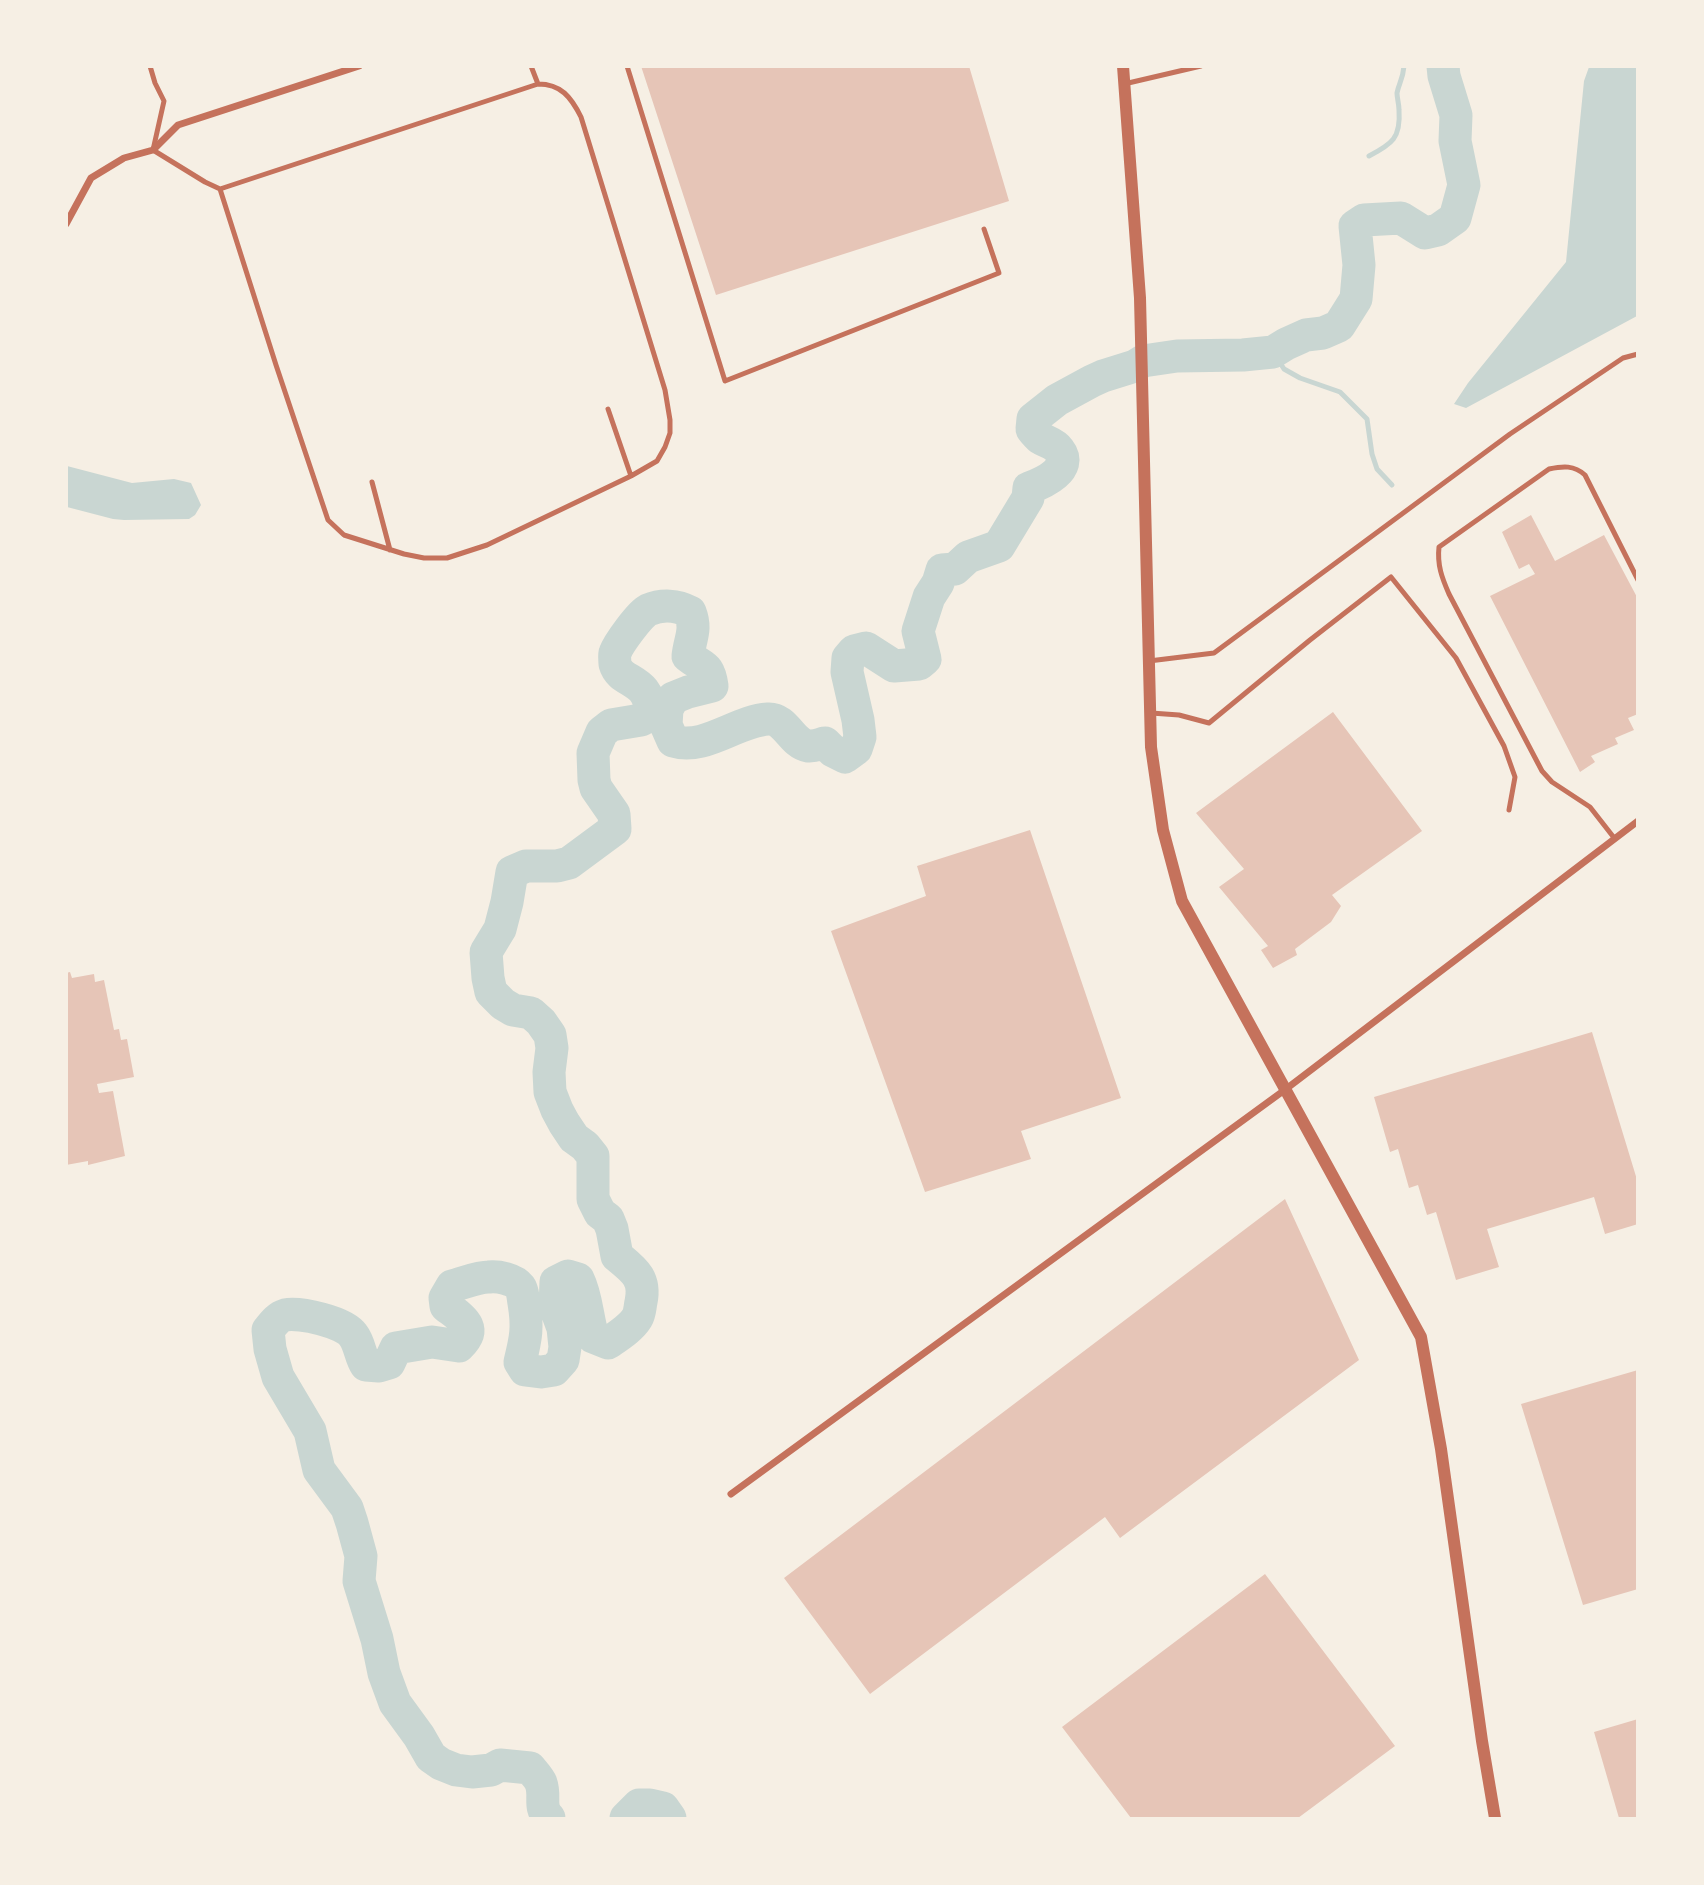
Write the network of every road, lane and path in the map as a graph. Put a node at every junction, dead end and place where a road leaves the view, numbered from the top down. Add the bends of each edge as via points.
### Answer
1 (150, 66) edge
2 (359, 66) edge
3 (531, 66) edge
4 (627, 66) edge
5 (1123, 66) edge
6 (1201, 66) edge
7 (538, 85) junction
8 (1124, 85) junction
9 (153, 150) junction
10 (220, 189) junction
11 (66, 224) edge
12 (984, 229) dead end
13 (1637, 354) edge
14 (608, 409) dead end
15 (631, 476) junction
16 (372, 482) dead end
17 (390, 550) junction
18 (1637, 580) edge
19 (1149, 662) junction
20 (1150, 713) junction
21 (1509, 810) dead end
22 (1637, 821) edge
23 (1615, 839) junction
24 (1286, 1089) junction
25 (730, 1494) dead end
26 (1495, 1818) edge

1 - 9 lane via 164,101
2 - 9 street via 178,125
3 - 7 lane
4 - 12 lane via 725,381 999,273
5 - 8 street
6 - 8 lane
7 - 10 lane
7 - 15 lane via 550,84 562,92 581,117 665,390 670,433 665,447 656,461
8 - 19 street via 1140,298
9 - 10 lane
9 - 11 street via 124,158 91,178
10 - 17 lane via 328,520 344,536
13 - 19 lane via 1623,358 1510,434 1214,653
14 - 15 lane
15 - 17 lane via 487,545 447,558
16 - 17 lane
18 - 23 lane via 1585,475 1563,466 1549,469 1439,547 1441,578 1542,771 1590,807
19 - 20 street
20 - 21 lane via 1209,723 1391,577 1456,658 1504,746 1516,777
20 - 24 street via 1163,830 1182,901
22 - 23 street
23 - 24 street
24 - 25 street
24 - 26 street via 1421,1337

